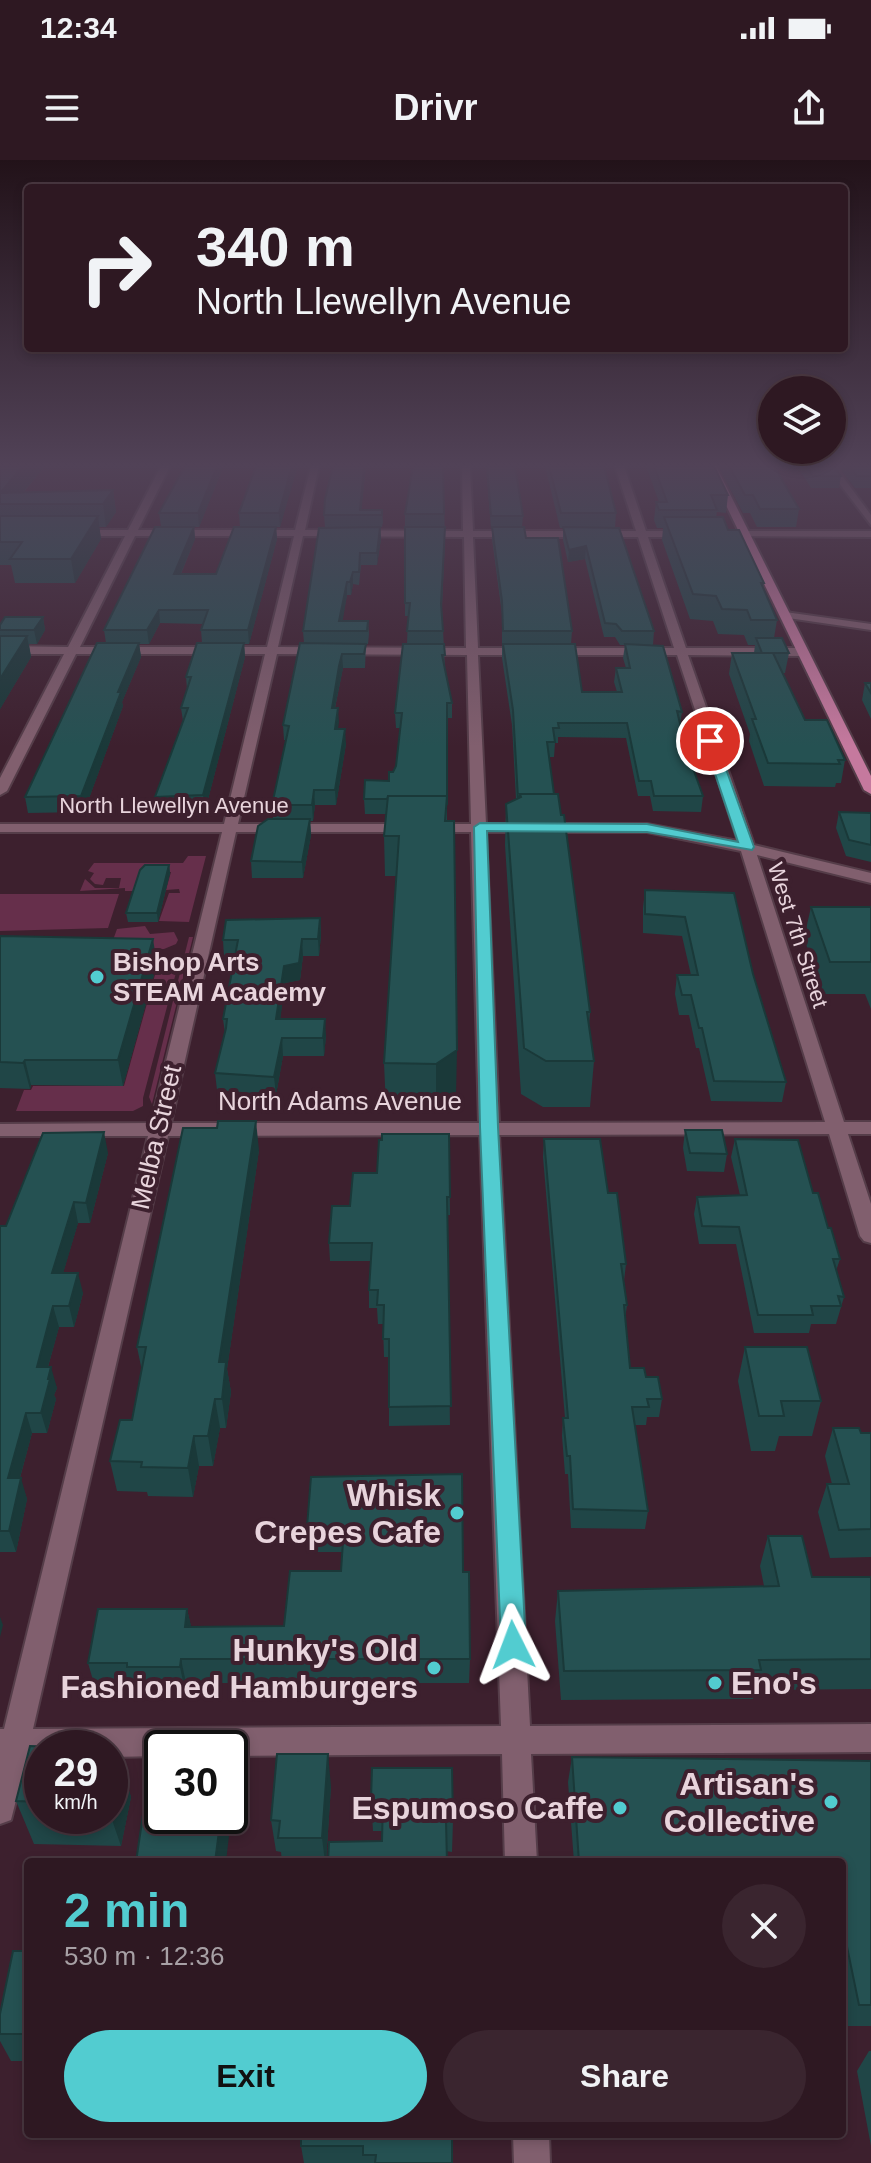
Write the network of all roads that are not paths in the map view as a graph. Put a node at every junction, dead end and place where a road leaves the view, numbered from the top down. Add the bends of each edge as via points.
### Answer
1 (119, 559) edge
2 (295, 559) edge
3 (469, 559) edge
4 (650, 559) edge
5 (757, 559) edge
6 (785, 615) junction
7 (871, 627) edge
8 (0, 650) edge
9 (72, 651) junction
10 (273, 651) junction
11 (474, 651) junction
12 (680, 652) junction
13 (803, 652) junction
14 (871, 790) edge
15 (0, 791) edge
16 (230, 827) junction
17 (480, 827) junction
18 (0, 828) edge
19 (747, 847) junction
20 (871, 878) edge
21 (158, 1127) junction
22 (489, 1127) junction
23 (835, 1128) junction
24 (871, 1128) edge
25 (0, 1130) edge
26 (871, 1236) edge
27 (871, 1738) edge
28 (517, 1739) junction
29 (8, 1743) edge
30 (0, 1809) edge
31 (521, 1858) edge
32 (531, 2138) edge
33 (532, 2163) edge

1 - 9 street
2 - 10 street, Melba Street
3 - 11 street
4 - 12 street, West 7th Street
5 - 6 main road
6 - 7 street
6 - 13 main road
8 - 9 street
9 - 10 street
9 - 15 street
10 - 11 street
10 - 16 street, Melba Street
11 - 12 street
11 - 17 street
12 - 13 street
12 - 19 street, West 7th Street
13 - 14 main road
16 - 17 street, North Llewellyn Avenue
16 - 18 street, North Llewellyn Avenue
16 - 21 street, Melba Street
17 - 19 street, North Llewellyn Avenue via 647,828
17 - 22 street
19 - 20 street, North Llewellyn Avenue
19 - 23 street, West 7th Street
21 - 22 street, North Adams Avenue
21 - 25 street, North Adams Avenue
21 - 29 street, Melba Street
22 - 23 street, North Adams Avenue
22 - 28 street
23 - 24 street, North Adams Avenue
23 - 26 street, West 7th Street
27 - 28 street
28 - 29 street
28 - 31 street
29 - 30 street, Melba Street
32 - 33 street

